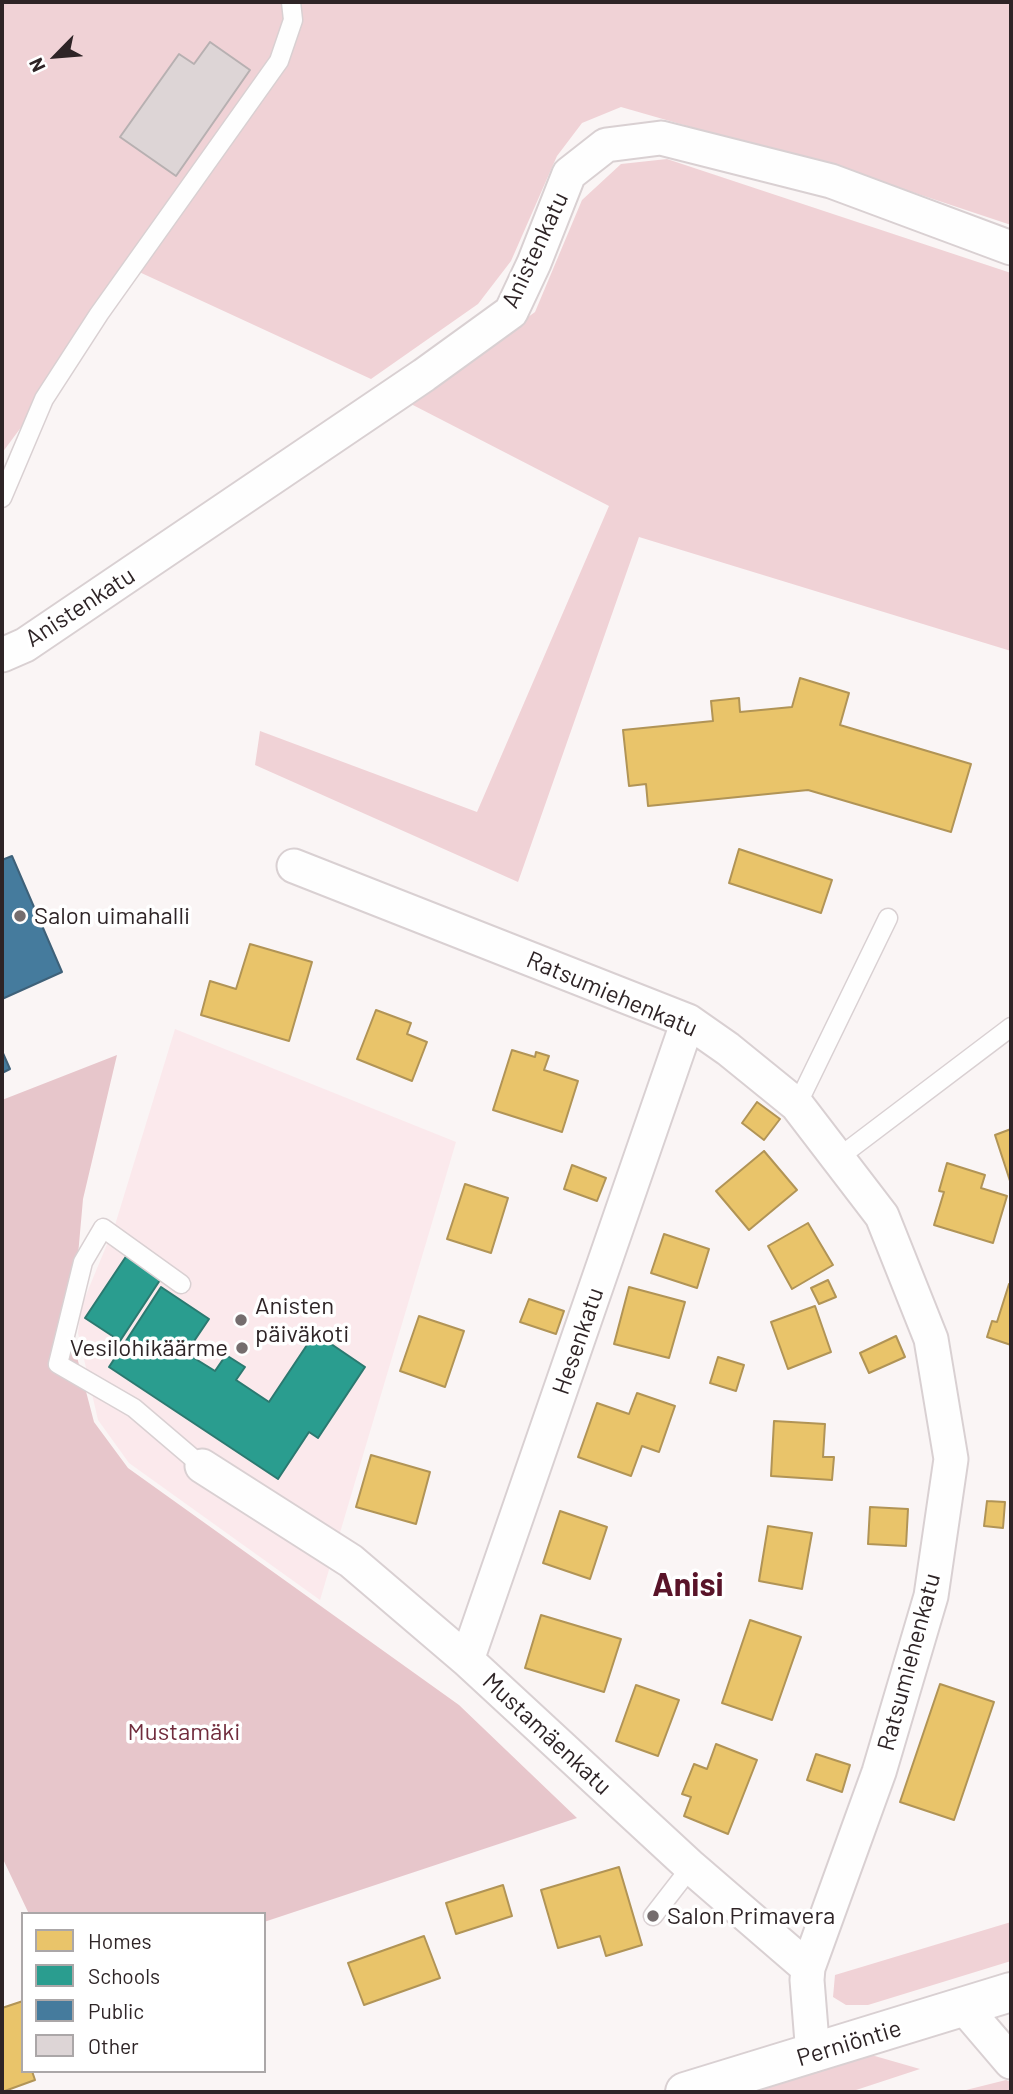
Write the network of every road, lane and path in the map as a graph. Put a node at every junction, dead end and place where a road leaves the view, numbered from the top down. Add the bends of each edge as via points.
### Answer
1 (291, 2) edge
2 (1011, 248) edge
3 (2, 498) edge
4 (2, 655) edge
5 (294, 866) dead end
6 (888, 918) dead end
7 (688, 1021) junction
8 (1011, 1027) edge
9 (797, 1105) junction
10 (838, 1158) junction
11 (181, 1284) dead end
12 (202, 1466) joint
13 (467, 1660) junction
14 (691, 1867) junction
15 (653, 1916) dead end
16 (808, 1968) junction
17 (1011, 1992) edge
18 (964, 2007) junction
19 (813, 2055) junction
20 (1011, 2062) edge
21 (685, 2092) edge

1 - 3 lane via 293,20 279,61 44,399
2 - 4 street, Anistenkatu via 831,181 661,138 606,145 569,174 511,312 36,637
5 - 7 street, Ratsumiehenkatu
6 - 9 lane
7 - 9 street, Ratsumiehenkatu
7 - 13 street, Hesenkatu
8 - 10 lane
9 - 10 street, Ratsumiehenkatu
10 - 16 street, Ratsumiehenkatu via 882,1216 931,1339 951,1460 931,1597 879,1772
11 - 12 lane via 103,1228 83,1262 58,1364 134,1408
12 - 13 street, Mustamäenkatu via 351,1562
13 - 14 street, Mustamäenkatu
14 - 15 lane
14 - 16 street, Mustamäenkatu
16 - 19 street
17 - 18 main road, Perniöntie
18 - 19 main road, Perniöntie
18 - 20 street
19 - 21 main road, Perniöntie

